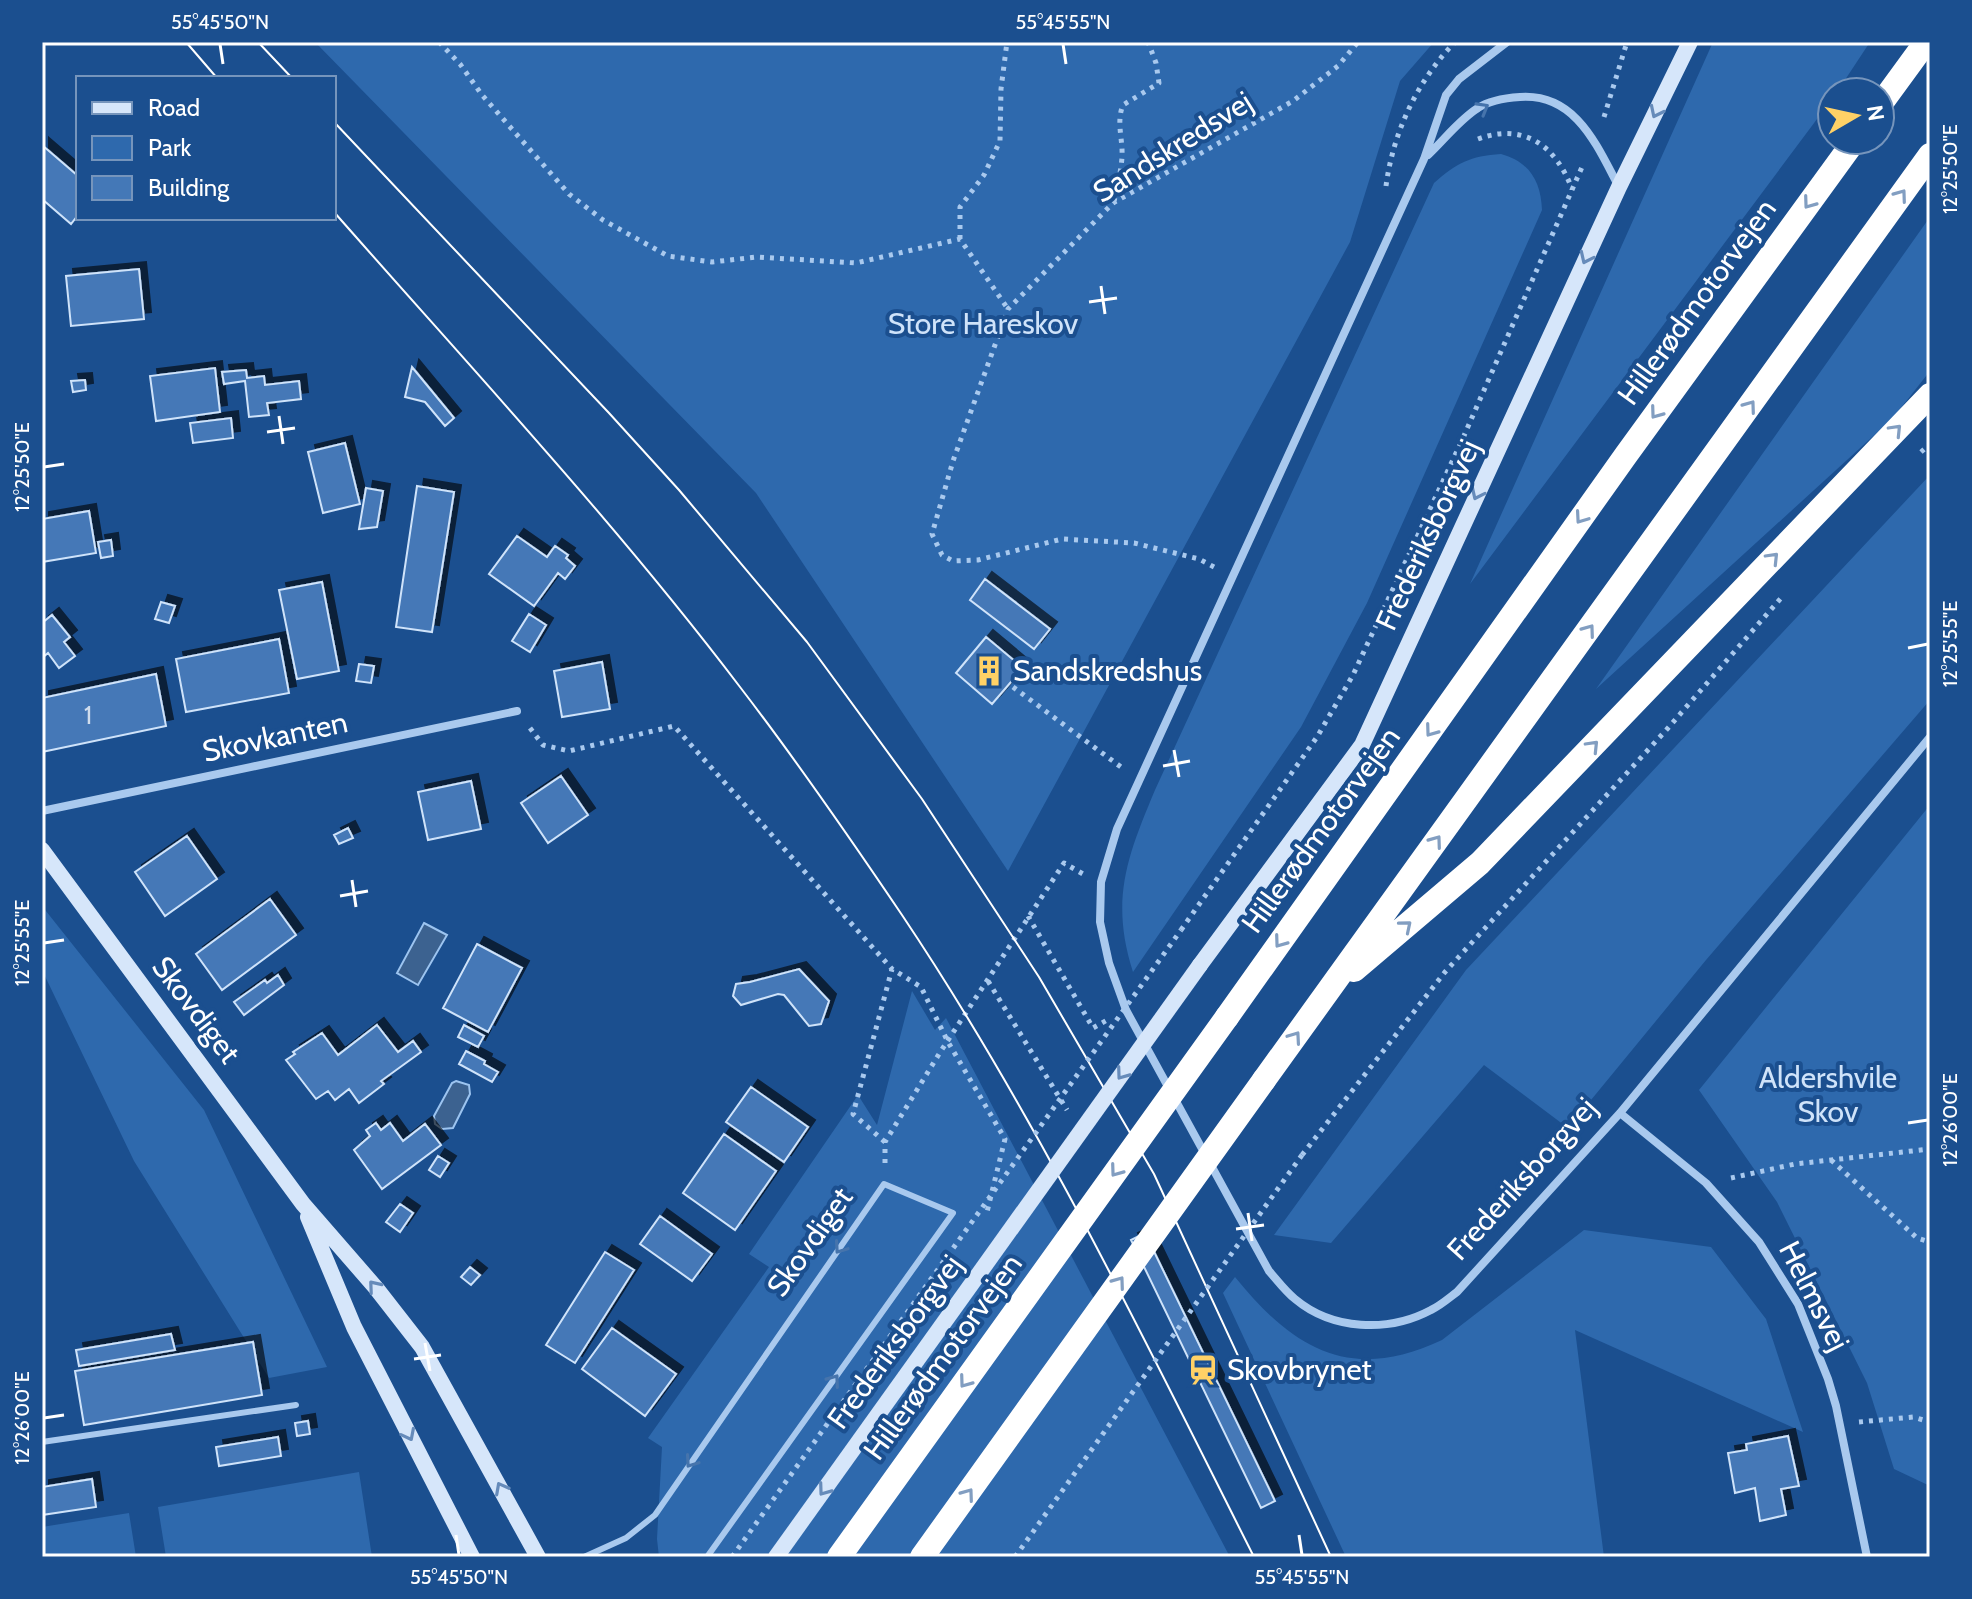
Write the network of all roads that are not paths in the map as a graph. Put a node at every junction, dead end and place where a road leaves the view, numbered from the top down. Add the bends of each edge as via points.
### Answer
1 (1507, 42) edge
2 (1690, 42) edge
3 (1926, 42) edge
4 (1896, 83) edge
5 (1930, 155) edge
6 (1843, 156) edge
7 (1424, 159) junction
8 (1619, 187) junction
9 (1930, 395) edge
10 (517, 711) road end
11 (1930, 737) edge
12 (42, 811) edge
13 (42, 850) edge
14 (1325, 995) junction
15 (1620, 1113) junction
16 (303, 1204) junction
17 (296, 1405) dead end
18 (42, 1442) edge
19 (472, 1557) edge
20 (538, 1557) edge
21 (584, 1557) edge
22 (707, 1557) edge
23 (776, 1557) edge
24 (839, 1557) edge
25 (922, 1557) edge
26 (1867, 1557) edge

1 - 7 street, Frederiksborgvej via 1446,95
2 -> 8 street, Frederiksborgvej
3 - 4 highway
14 -> 5 highway
6 -> 24 highway, Hillerødmotorvejen, bridge
7 -> 8 street, Frederiksborgvej via 1478,108 1502,98 1529,96 1569,111 1584,124
7 - 15 street, Frederiksborgvej via 1117,829 1101,882 1100,922 1126,1010 1269,1271 1293,1298 1342,1324 1402,1320 1431,1311 1457,1292
8 -> 23 street, Frederiksborgvej, bridge via 1362,745
14 -> 9 highway via 1480,863
10 - 12 street, Skovkanten
11 - 15 street, Frederiksborgvej
13 - 16 street, Skovdiget
25 -> 14 highway, bridge
15 - 26 street, Helmsvej via 1706,1183 1759,1242 1798,1304 1836,1406
16 -> 19 street, Skovdiget via 354,1327
20 -> 16 street, Skovdiget via 422,1347
17 - 18 lane
22 -> 21 lane, Skovdiget via 953,1213 884,1184 655,1515 626,1538

